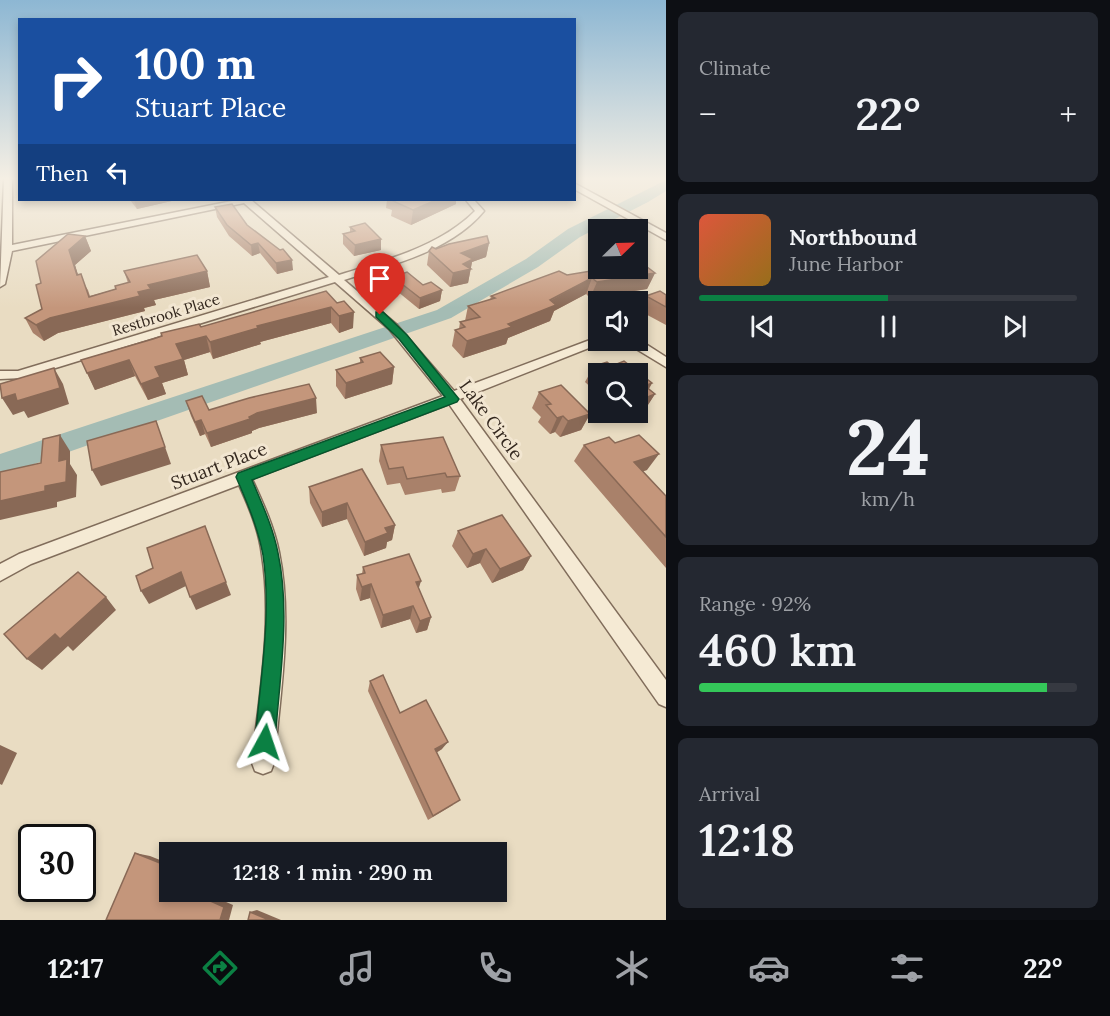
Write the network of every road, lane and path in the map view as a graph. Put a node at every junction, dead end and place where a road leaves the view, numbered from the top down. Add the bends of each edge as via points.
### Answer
1 (8, 222) edge
2 (140, 222) edge
3 (273, 222) edge
4 (469, 222) edge
5 (639, 222) edge
6 (666, 237) edge
7 (8, 249) junction
8 (339, 279) junction
9 (0, 284) edge
10 (588, 346) edge
11 (648, 351) edge
12 (666, 363) edge
13 (0, 375) edge
14 (453, 399) junction
15 (243, 477) junction
16 (0, 573) edge
17 (666, 697) edge
18 (263, 763) dead end

1 - 7 street
2 - 7 street
3 - 8 street, Lake Circle
4 - 8 street, Restbrook Place via 401,259
5 - 6 street
7 - 9 street
8 - 13 street, Restbrook Place via 18,375
8 - 14 street, Lake Circle via 398,332
10 - 14 street, Stuart Place
11 - 12 street
14 - 15 street, Stuart Place
14 - 17 street, Lake Circle
15 - 16 street, Stuart Place
15 - 18 street via 259,512 271,555 275,614

